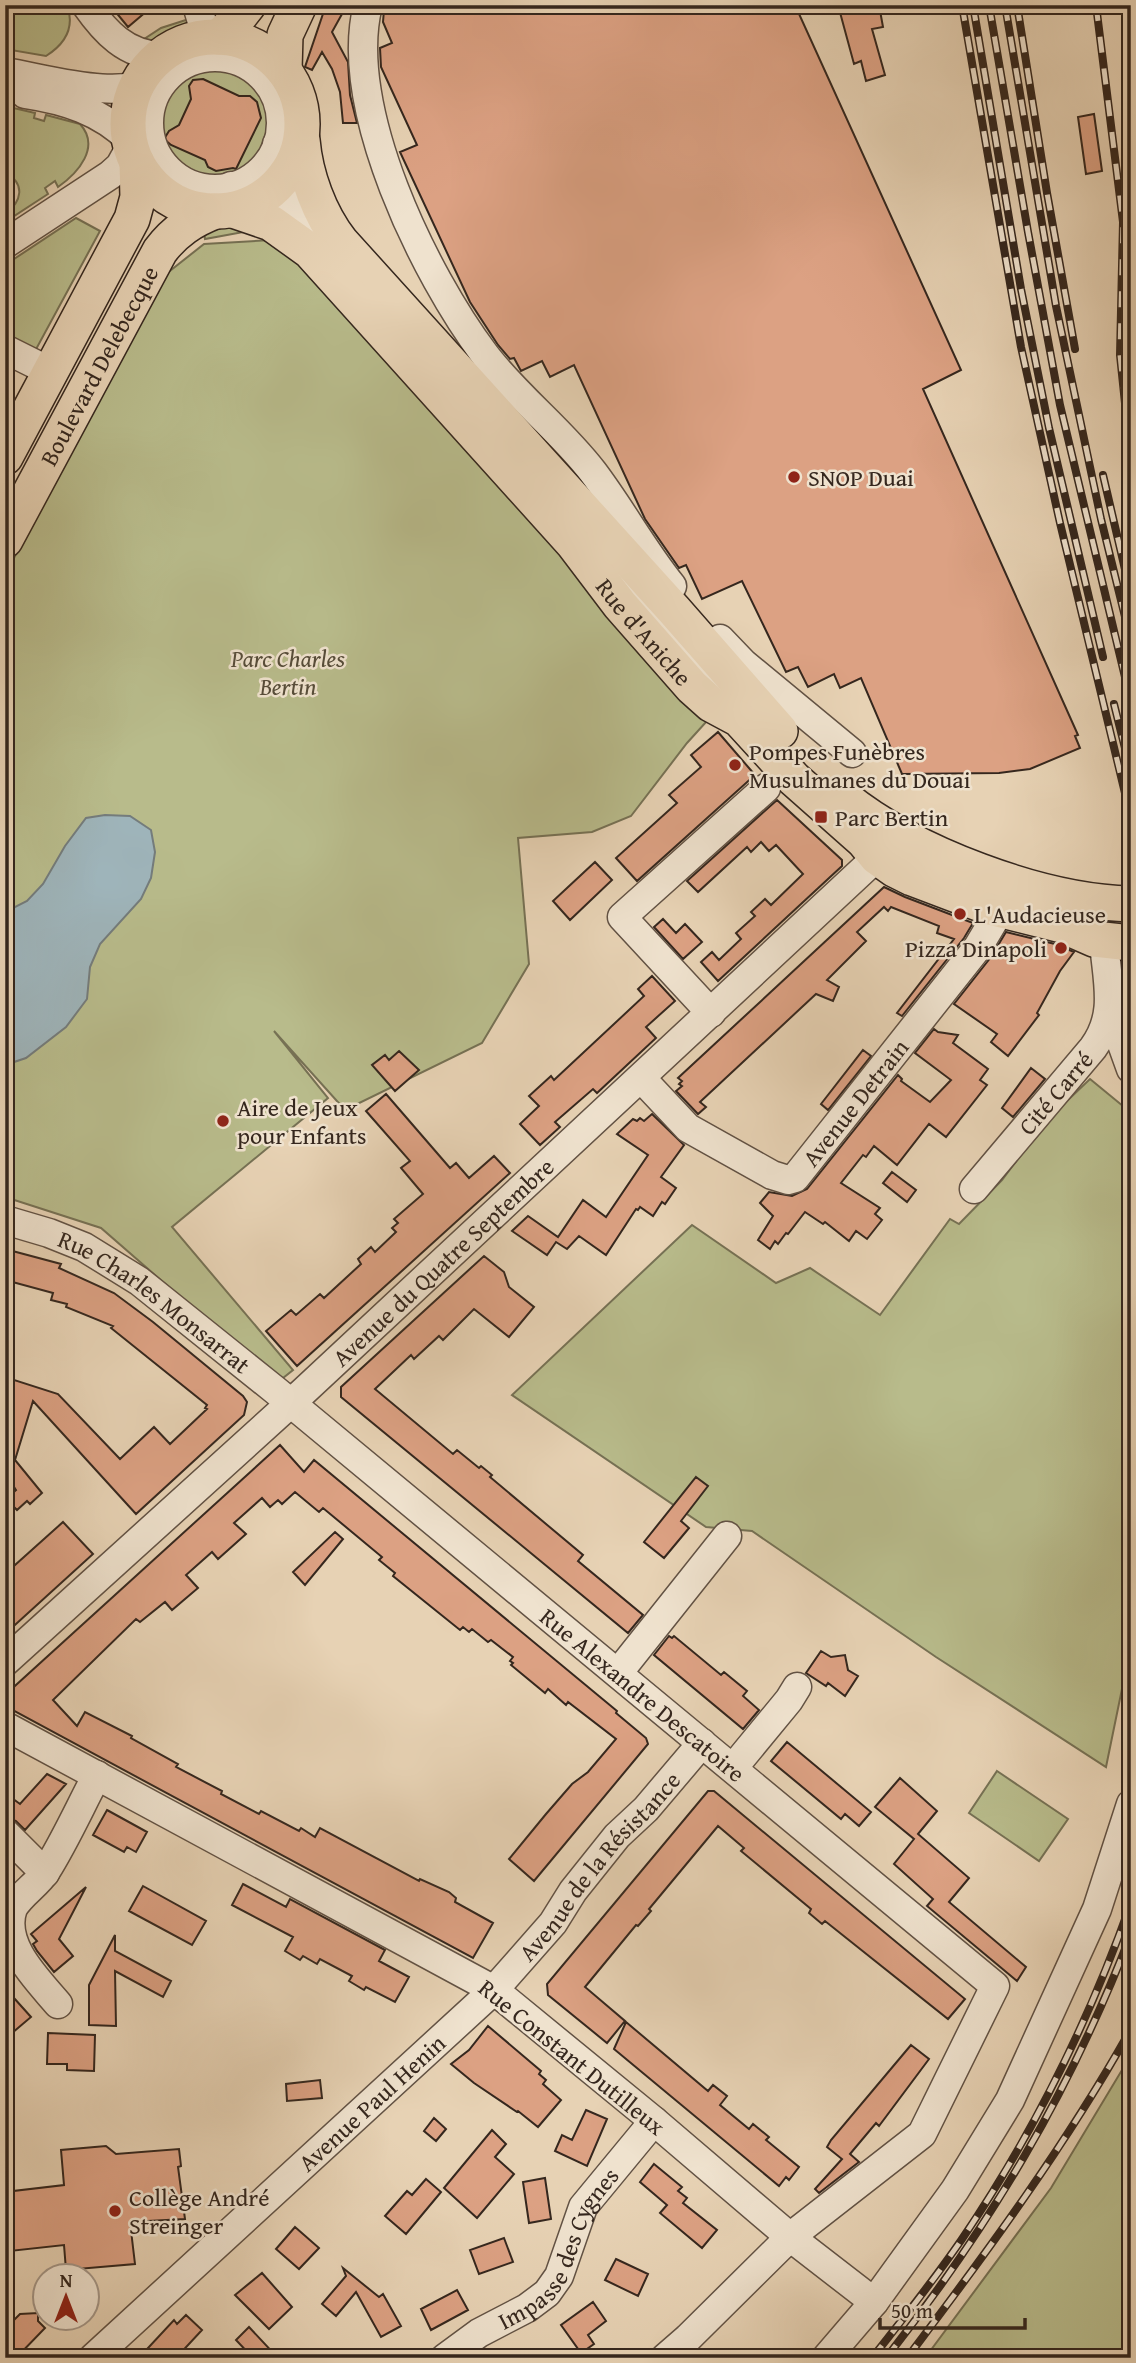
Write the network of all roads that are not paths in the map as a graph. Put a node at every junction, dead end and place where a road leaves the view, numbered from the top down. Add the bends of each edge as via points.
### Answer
1 (86, 5) edge
2 (197, 5) edge
3 (248, 5) edge
4 (299, 5) edge
5 (368, 5) edge
6 (215, 37) junction
7 (5, 62) edge
8 (284, 70) junction
9 (5, 72) edge
10 (5, 80) edge
11 (5, 90) edge
12 (143, 109) junction
13 (289, 142) junction
14 (245, 197) junction
15 (5, 244) edge
16 (5, 349) edge
17 (51, 372) junction
18 (5, 457) edge
19 (5, 540) edge
20 (852, 753) dead end
21 (766, 788) dead end
22 (871, 849) junction
23 (997, 893) junction
24 (1122, 925) edge
25 (1110, 1009) junction
26 (711, 1013) junction
27 (1131, 1069) edge
28 (642, 1079) junction
29 (974, 1189) dead end
30 (5, 1220) edge
31 (290, 1403) junction
32 (727, 1536) dead end
33 (5, 1662) edge
34 (618, 1673) junction
35 (797, 1687) dead end
36 (5, 1726) edge
37 (702, 1743) junction
38 (733, 1768) junction
39 (97, 1775) junction
40 (1131, 1804) edge
41 (5, 1833) edge
42 (45, 1873) junction
43 (494, 1990) junction
44 (58, 2004) dead end
45 (654, 2121) junction
46 (790, 2237) junction
47 (874, 2302) junction
48 (93, 2358) edge
49 (445, 2358) edge
50 (665, 2358) edge
51 (826, 2358) edge

1 - 12 street via 117,41 141,54
2 - 6 street via 202,22
3 - 6 main road
4 - 8 main road via 285,35
5 - 20 street via 363,58 372,123 418,242 451,306 486,357 593,471 681,598 743,663
6 - 8 main road via 252,45
6 - 12 main road via 187,41
7 - 12 street via 135,73
8 - 13 main road, Rue d'Aniche via 301,106
9 - 12 street via 108,89
10 - 12 street via 97,95
11 - 12 street via 54,99 112,124
12 - 13 street via 183,65 208,57 229,59 248,66 264,80 277,102
12 - 14 main road via 150,182 172,200 193,208
12 - 15 street via 120,166
12 - 17 main road, Boulevard Delebecque via 138,197 132,219
13 - 14 street via 249,179
13 - 14 main road via 295,161
13 - 23 main road, Rue d'Aniche via 337,237 828,783 880,823 956,863
14 - 19 main road, Boulevard Delebecque via 183,227 160,251
14 - 22 main road, Rue d'Aniche via 310,251 573,543 676,670 710,704 739,719 793,779
14 - 24 street via 291,199 584,527 642,603 804,775 858,822 957,877
16 - 17 street
17 - 18 main road, Boulevard Delebecque
21 - 26 street via 622,917
22 - 23 main road, Rue d'Aniche via 886,865 912,878
22 - 24 street via 970,891 1092,928
22 - 26 street, Avenue du Quatre Septembre
23 - 24 main road via 1081,899
23 - 28 street, Avenue Detrain via 978,947 795,1178 772,1175 688,1128
24 - 25 street, Cité Carré
25 - 27 street
25 - 29 street, Cité Carré via 1104,1032 1093,1048
26 - 28 street, Avenue du Quatre Septembre
28 - 31 street, Avenue du Quatre Septembre
30 - 31 street, Rue Charles Monsarrat via 67,1239 112,1262
31 - 33 street, Avenue du Quatre Septembre
31 - 34 street, Rue Alexandre Descatoire
32 - 34 street
34 - 37 street, Rue Alexandre Descatoire
35 - 38 street
36 - 39 street, Rue Constant Dutilleux
37 - 38 street, Rue Alexandre Descatoire
37 - 43 street, Avenue de la Résistance via 617,1836 552,1923
38 - 46 street, Rue Alexandre Descatoire via 995,1986 922,2134
39 - 42 street
39 - 43 street, Rue Constant Dutilleux
40 - 47 street via 1097,1909 1010,2100 955,2190
41 - 42 street
42 - 44 street via 14,1906 8,1935 15,1954
43 - 45 street, Rue Constant Dutilleux
43 - 48 street, Avenue Paul Henin
45 - 46 street, Rue Constant Dutilleux
45 - 49 street, Impasse des Cygnes via 583,2207 554,2286 538,2301
46 - 47 street, Rue Constant Dutilleux
46 - 50 street
47 - 51 street

